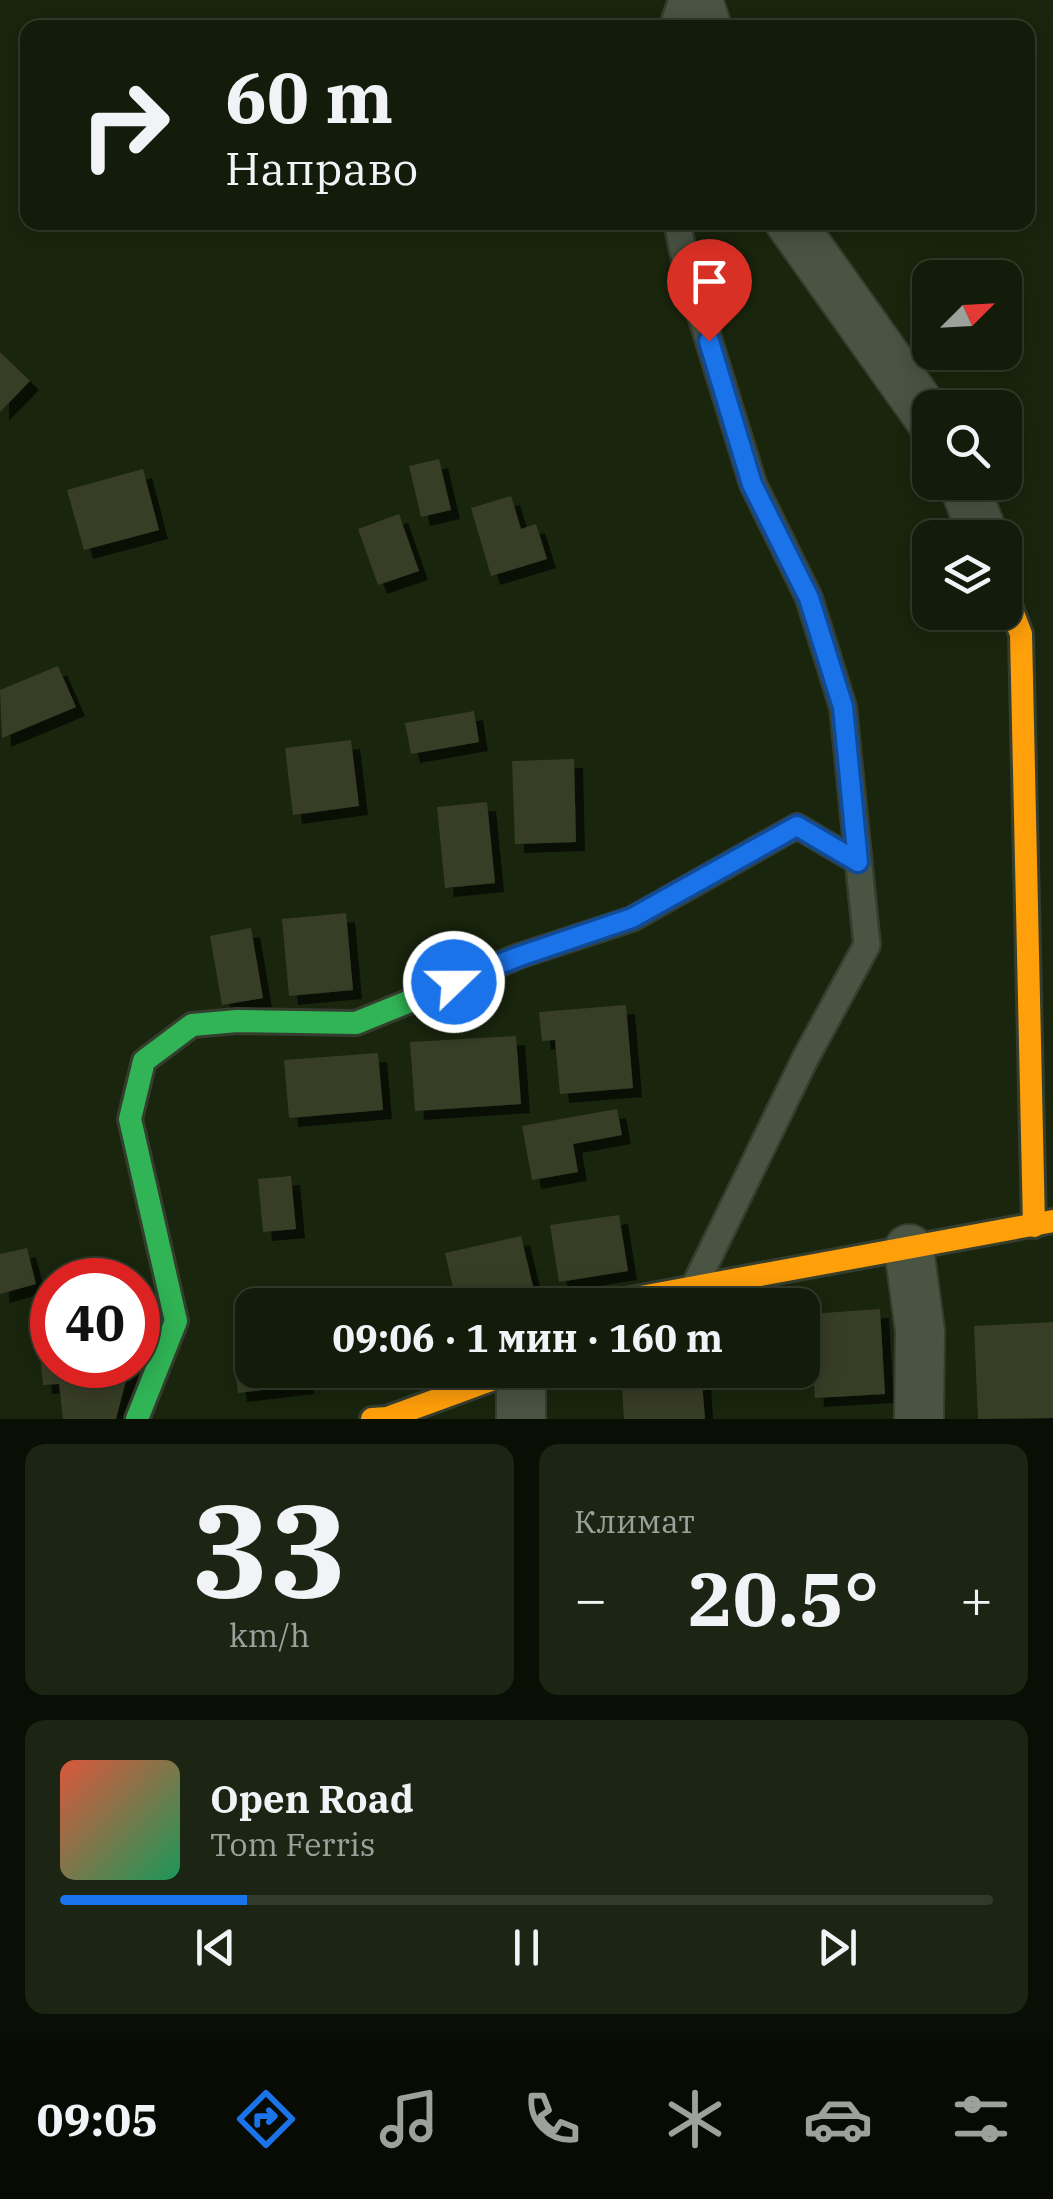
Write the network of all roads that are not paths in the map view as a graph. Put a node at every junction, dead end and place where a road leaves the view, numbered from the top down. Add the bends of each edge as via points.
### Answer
1 (679, 230) edge
2 (796, 230) edge
3 (912, 394) edge
4 (1019, 630) edge
5 (858, 862) junction
6 (1044, 1224) edge
7 (909, 1249) junction
8 (694, 1288) joint
9 (470, 1388) edge
10 (520, 1388) edge
11 (137, 1419) edge
12 (372, 1419) edge
13 (521, 1419) edge
14 (919, 1419) edge

1 - 5 lane via 752,484 809,598 843,707
2 - 3 street
4 - 6 street
5 - 8 lane via 868,944
5 - 11 street via 797,826 632,918 356,1022 192,1025 144,1061 130,1119 176,1321
6 - 7 street
7 - 8 street
7 - 14 street via 920,1331
9 - 12 street
10 - 13 street

